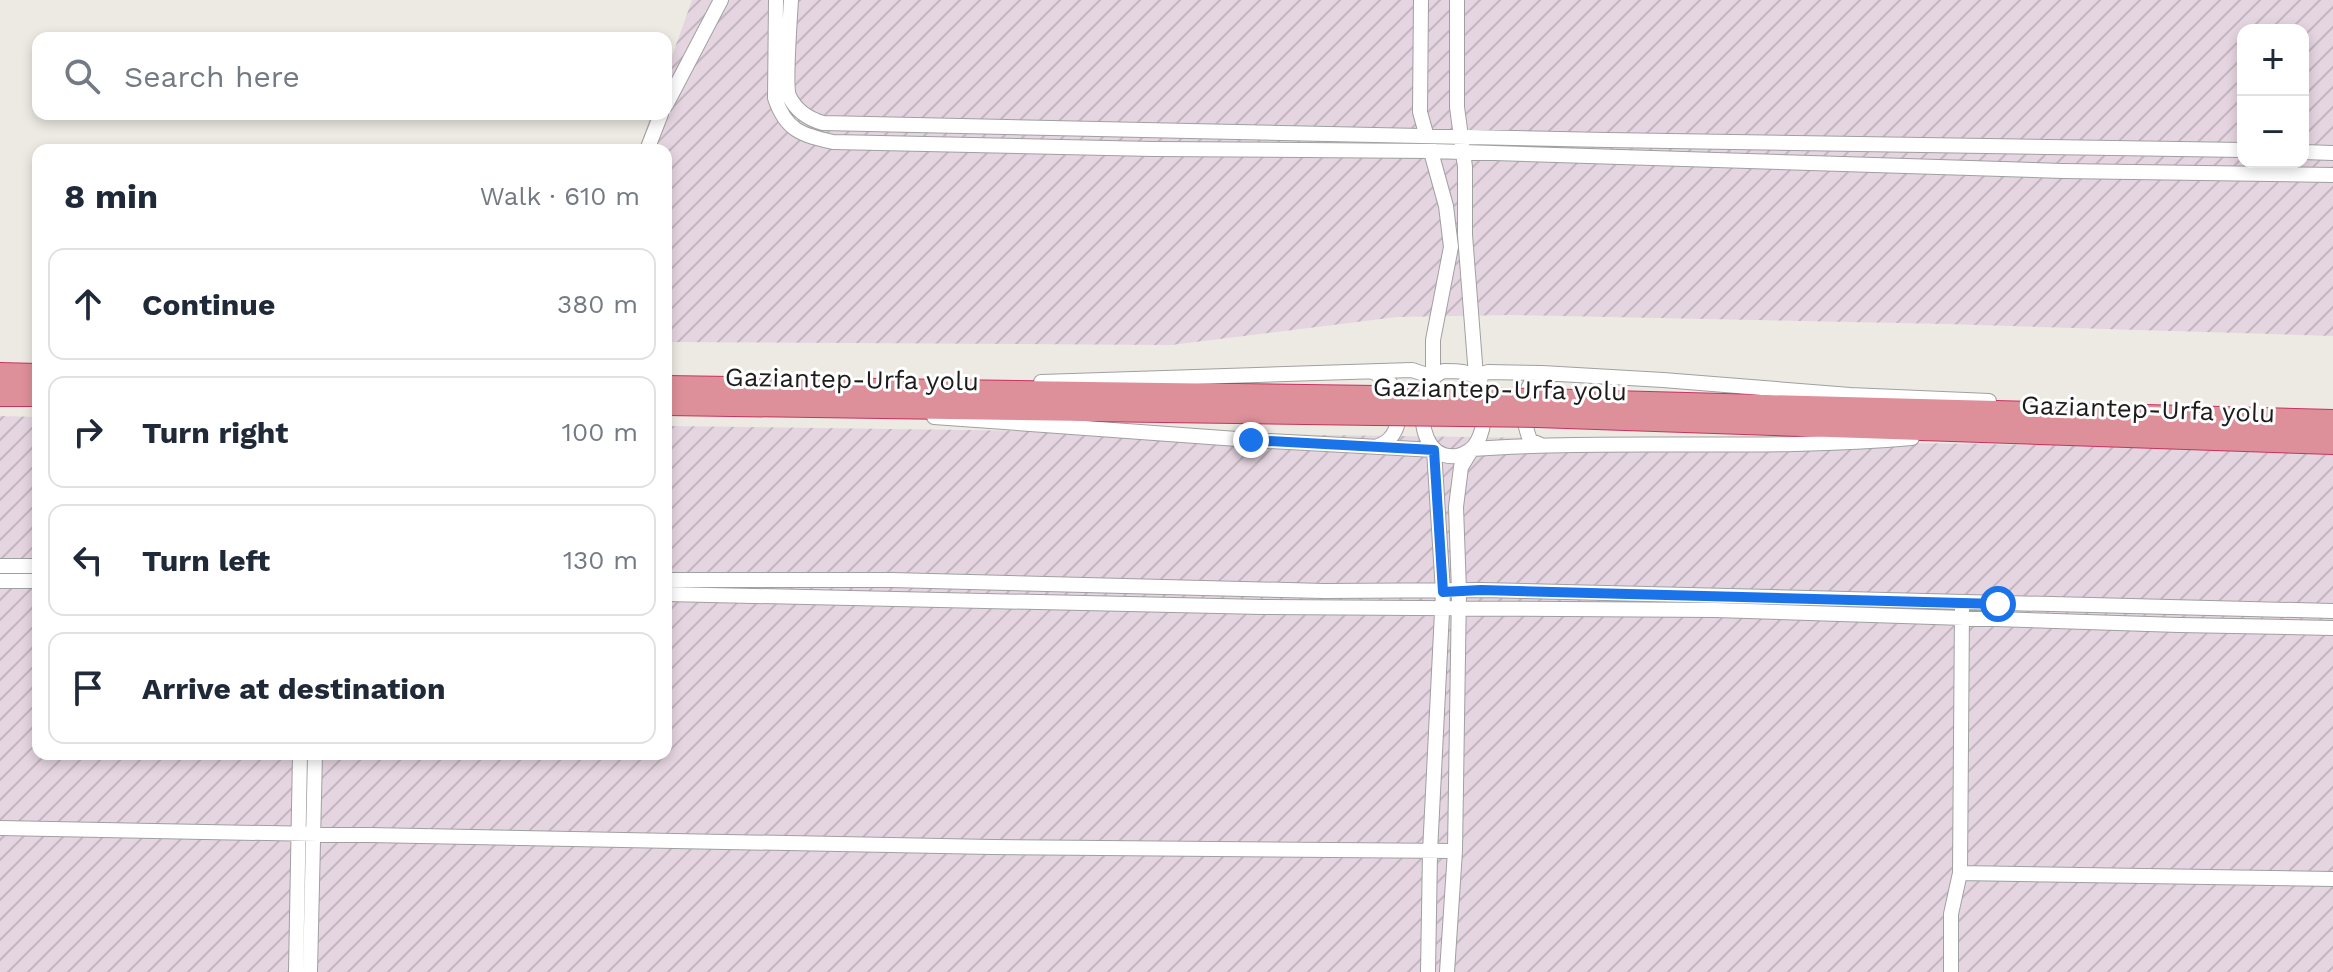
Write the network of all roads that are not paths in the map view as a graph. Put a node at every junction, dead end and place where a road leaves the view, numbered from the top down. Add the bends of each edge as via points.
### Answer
1 (721, 0) edge
2 (776, 0) edge
3 (791, 0) edge
4 (1421, 0) edge
5 (1457, 0) edge
6 (672, 94) edge
7 (659, 120) edge
8 (1461, 137) junction
9 (649, 144) edge
10 (1429, 144) junction
11 (2237, 150) edge
12 (2309, 152) edge
13 (2333, 153) edge
14 (1463, 154) junction
15 (2333, 175) edge
16 (1370, 371) junction
17 (0, 374) edge
18 (1555, 374) junction
19 (32, 375) edge
20 (1476, 376) junction
21 (1433, 377) junction
22 (672, 387) edge
23 (967, 391) junction
24 (0, 395) edge
25 (32, 395) edge
26 (672, 404) edge
27 (1377, 405) junction
28 (870, 407) junction
29 (1538, 408) junction
30 (2106, 415) junction
31 (2333, 421) edge
32 (1982, 431) junction
33 (2333, 443) edge
34 (1542, 446) junction
35 (1374, 447) junction
36 (1472, 449) junction
37 (1434, 450) junction
38 (0, 566) edge
39 (32, 566) edge
40 (672, 580) edge
41 (0, 581) edge
42 (32, 581) edge
43 (1451, 591) junction
44 (672, 594) edge
45 (1458, 608) junction
46 (1442, 610) junction
47 (1962, 610) junction
48 (2333, 611) edge
49 (2333, 628) edge
50 (300, 760) edge
51 (314, 760) edge
52 (0, 828) edge
53 (306, 833) junction
54 (1455, 851) junction
55 (1430, 852) junction
56 (1960, 873) junction
57 (2333, 879) edge
58 (296, 972) edge
59 (310, 972) edge
60 (1428, 972) edge
61 (1447, 972) edge
62 (1951, 972) edge

1 - 6 street
2 - 10 street via 775,98 780,113 811,137 833,142 1105,148
3 - 10 street via 788,95 811,120 823,123
4 - 10 street via 1420,112
5 - 8 street
7 - 9 street
8 - 10 street
8 - 11 street
8 - 14 street
10 - 14 street
10 - 21 street via 1451,247 1433,340
12 - 13 street
14 - 15 street
14 - 20 street
16 - 21 street via 1412,370
16 - 23 street via 1010,384
16 - 35 street via 1391,384 1399,410 1388,443
17 - 19 highway
18 - 20 street
18 - 30 street via 2006,402
18 - 34 street via 1534,378 1523,404 1530,440
20 - 21 street via 1444,371
20 - 36 street via 1484,411
21 - 37 street via 1425,392 1423,429
22 - 23 highway, Gaziantep-Urfa yolu
23 - 27 highway, Gaziantep-Urfa yolu
24 - 25 highway
26 - 28 highway, Gaziantep-Urfa yolu
27 - 28 highway, Gaziantep-Urfa yolu
27 - 29 highway, Gaziantep-Urfa yolu, bridge
28 - 35 street via 955,420
29 - 30 highway, Gaziantep-Urfa yolu
29 - 32 highway, Gaziantep-Urfa yolu
30 - 31 highway, Gaziantep-Urfa yolu
32 - 33 highway, Gaziantep-Urfa yolu
32 - 34 street via 1805,444
34 - 36 street
35 - 37 street
36 - 37 street via 1455,456
36 - 43 street via 1461,467
37 - 43 street
38 - 39 street
40 - 43 street
41 - 42 street
43 - 45 street
43 - 46 street
43 - 47 street
44 - 46 street
45 - 46 street
45 - 47 street
45 - 54 street
46 - 55 street
47 - 48 street
47 - 49 street via 2179,625
47 - 56 street
50 - 53 street
51 - 53 street
52 - 53 street
53 - 55 street
53 - 58 street
53 - 59 street
54 - 55 street
54 - 61 street
55 - 60 street
56 - 57 street
56 - 62 street via 1951,914

